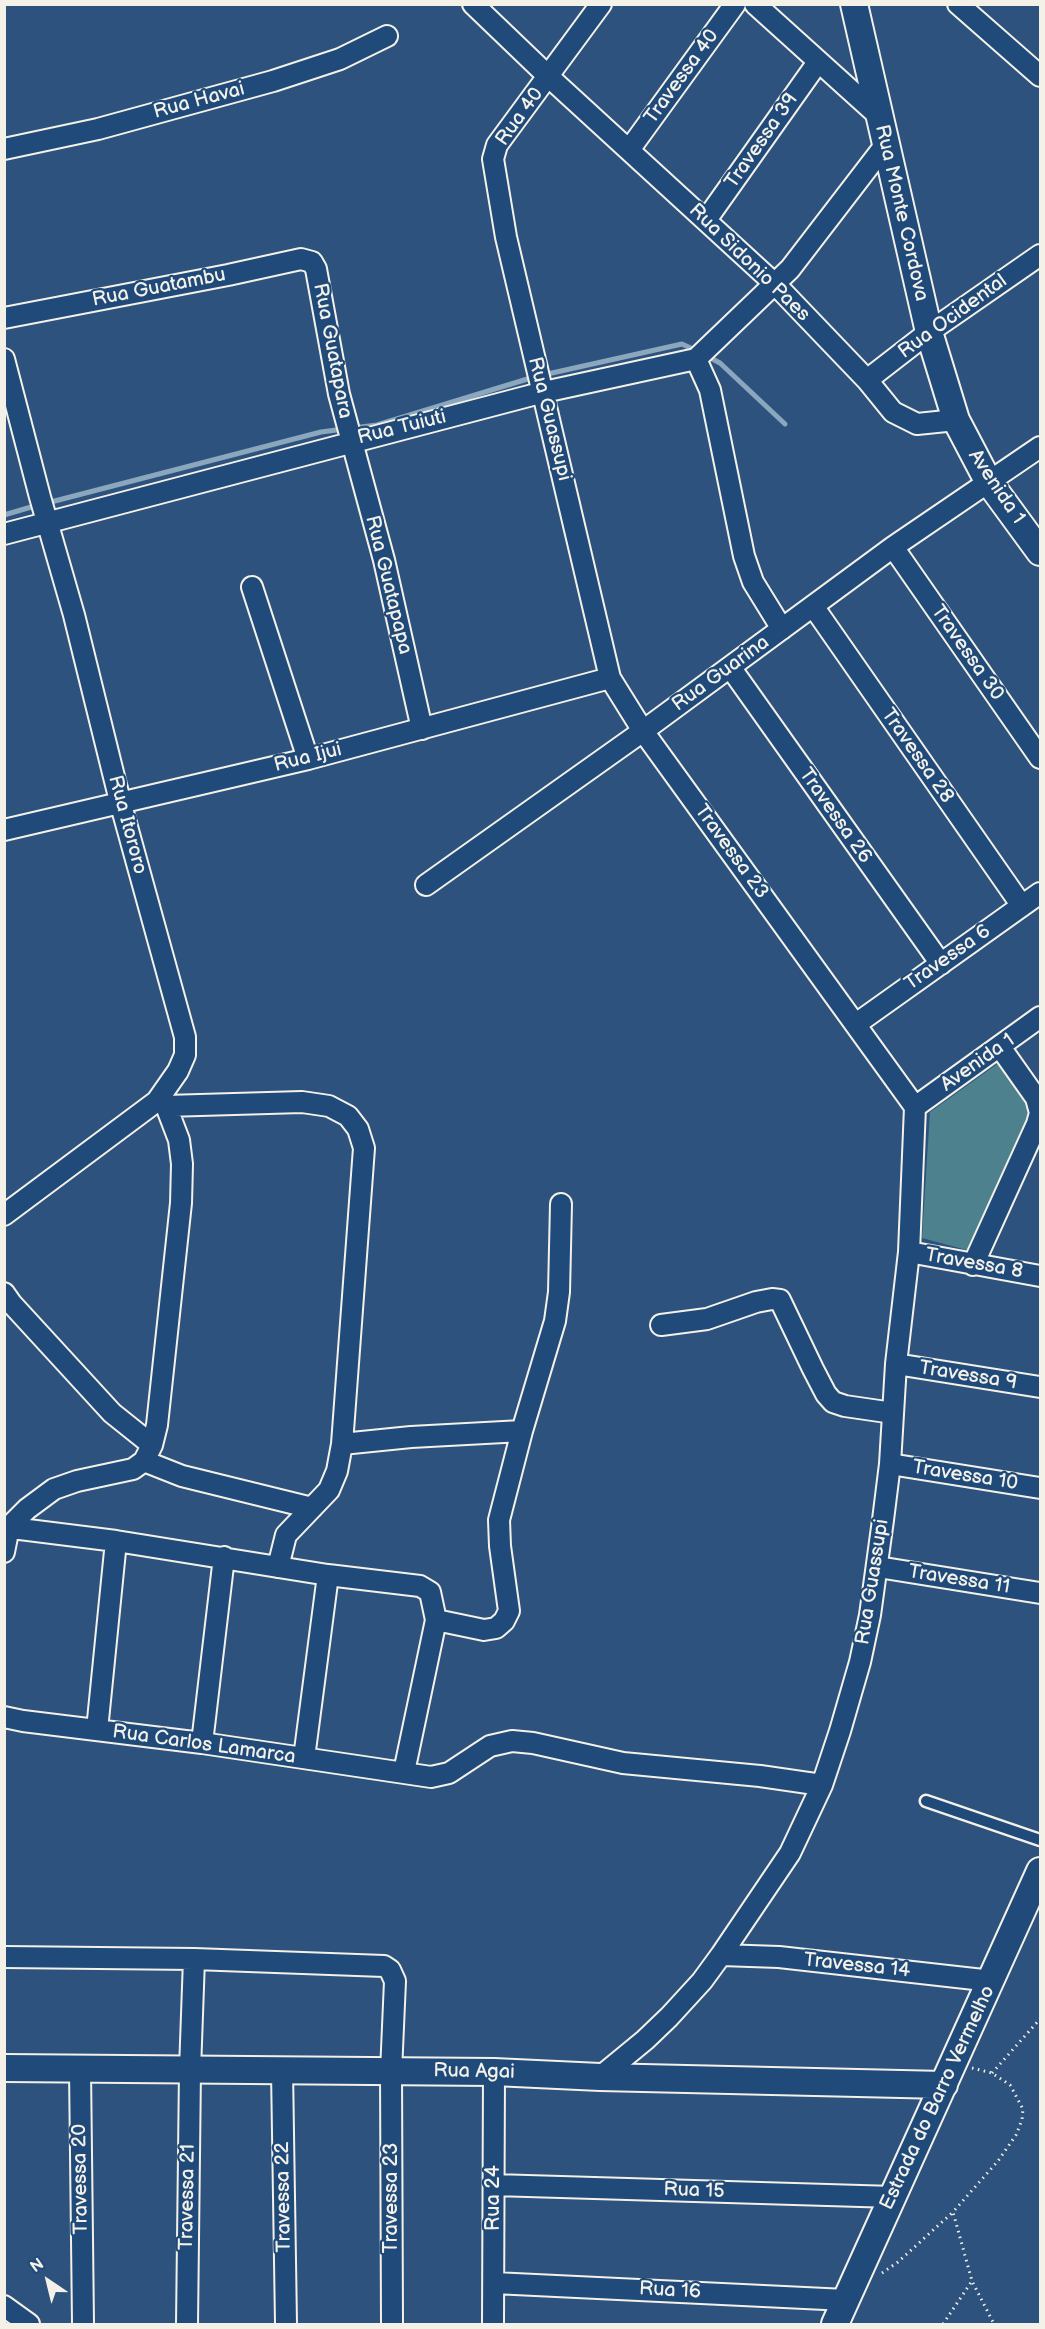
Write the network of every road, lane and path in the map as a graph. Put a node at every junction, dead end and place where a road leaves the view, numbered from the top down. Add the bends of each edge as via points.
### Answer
1 (473, 4) edge
2 (601, 4) edge
3 (735, 4) edge
4 (755, 4) edge
5 (854, 4) edge
6 (958, 4) edge
7 (387, 36) dead end
8 (818, 62) junction
9 (1041, 76) edge
10 (549, 77) junction
11 (879, 116) junction
12 (886, 144) junction
13 (4, 149) edge
14 (629, 150) junction
15 (492, 159) joint
16 (706, 220) junction
17 (1041, 255) edge
18 (312, 262) joint
19 (776, 285) junction
20 (4, 318) edge
21 (928, 332) junction
22 (702, 354) junction
23 (4, 359) edge
24 (867, 380) junction
25 (542, 385) junction
26 (956, 420) junction
27 (348, 431) junction
28 (1041, 447) edge
29 (988, 481) junction
30 (44, 511) junction
31 (4, 534) edge
32 (893, 548) junction
33 (1041, 552) edge
34 (252, 586) dead end
35 (813, 606) junction
36 (782, 629) junction
37 (730, 667) junction
38 (610, 678) junction
39 (422, 729) junction
40 (643, 731) junction
41 (1041, 758) edge
42 (308, 759) junction
43 (121, 805) junction
44 (4, 830) edge
45 (426, 885) dead end
46 (1041, 893) edge
47 (1022, 906) junction
48 (941, 964) junction
49 (1041, 1017) edge
50 (856, 1024) junction
51 (1000, 1047) junction
52 (162, 1104) junction
53 (915, 1107) junction
54 (561, 1204) dead end
55 (4, 1215) edge
56 (909, 1252) junction
57 (973, 1265) junction
58 (1041, 1276) edge
59 (4, 1293) edge
60 (661, 1324) dead end
61 (896, 1364) junction
62 (1041, 1387) edge
63 (893, 1413) junction
64 (522, 1431) junction
65 (342, 1443) junction
66 (148, 1453) junction
67 (890, 1464) junction
68 (1041, 1488) edge
69 (312, 1508) junction
70 (7, 1527) edge
71 (116, 1540) junction
72 (4, 1552) edge
73 (224, 1557) junction
74 (278, 1567) junction
75 (878, 1567) junction
76 (328, 1575) junction
77 (1041, 1593) edge
78 (436, 1620) junction
79 (4, 1717) edge
80 (97, 1730) junction
81 (202, 1743) junction
82 (304, 1758) junction
83 (404, 1772) junction
84 (822, 1785) junction
85 (926, 1801) dead end
86 (1041, 1840) edge
87 (1041, 1871) edge
88 (721, 1955) junction
89 (4, 1957) edge
90 (194, 1959) junction
91 (992, 1981) junction
92 (1041, 2019) edge
93 (4, 2068) edge
94 (80, 2069) junction
95 (190, 2070) junction
96 (282, 2070) junction
97 (391, 2072) junction
98 (494, 2072) junction
99 (992, 2073) junction
100 (949, 2074) junction
101 (600, 2077) junction
102 (494, 2184) junction
103 (894, 2197) junction
104 (953, 2212) junction
105 (880, 2275) dead end
106 (972, 2281) junction
107 (494, 2283) junction
108 (846, 2300) junction
109 (4, 2306) edge
110 (29, 2325) edge
111 (83, 2325) edge
112 (187, 2325) edge
113 (286, 2325) edge
114 (392, 2325) edge
115 (493, 2325) edge
116 (835, 2325) edge
117 (943, 2325) edge
118 (994, 2325) edge

1 - 10 street, Rua Sidonio Paes
2 - 10 street
3 - 14 street, Travessa 40
4 - 8 street
5 - 11 street, Rua Monte Cordova
6 - 9 street
7 - 13 street, Rua Havai via 340,58 273,81 98,129
8 - 11 street
8 - 16 street, Travessa 39
10 - 14 street, Rua Sidonio Paes
10 - 15 street, Rua 40 via 497,145
11 - 12 street, Rua Monte Cordova
12 - 19 street
12 - 21 street, Rua Monte Cordova
14 - 16 street, Rua Sidonio Paes
15 - 25 street, Rua Guassupi via 506,237
16 - 19 street, Rua Sidonio Paes
17 - 21 street, Rua Ocidental
18 - 20 street, Rua Guatambu via 301,259
18 - 27 street, Rua Guatapara
19 - 22 street
19 - 24 street, Rua Sidonio Paes
21 - 24 street, Rua Ocidental
21 - 26 street, Rua Monte Cordova
22 - 25 street, Rua Tuiuti
22 - 36 street, Rua Guarina via 744,556 753,582
23 - 30 street, Rua Itororo
24 - 26 street, Rua Sidonio Paes via 892,412 904,419 917,424
25 - 27 street, Rua Tuiuti
25 - 38 street, Rua Guassupi
26 - 29 street, Avenida 1
27 - 30 street, Rua Tuiuti
27 - 39 street, Rua Guatapapa via 384,560
28 - 29 street
29 - 32 street
29 - 33 street, Avenida 1
30 - 31 street, Rua Tuiuti
30 - 43 street, Rua Itororo
32 - 35 street
32 - 41 street, Travessa 30
34 - 42 street
35 - 36 street
35 - 47 street, Travessa 28
36 - 37 street, Rua Guarina
37 - 40 street, Rua Guarina
37 - 48 street, Travessa 26
38 - 39 street, Rua Ijui
38 - 40 street, Travessa 23
39 - 42 street, Rua Ijui
40 - 45 street, Rua Guarina
40 - 50 street, Travessa 23
42 - 43 street, Rua Ijui
43 - 44 street, Rua Ijui
43 - 52 street, Rua Itororo via 185,1037 185,1055
46 - 47 street, Travessa 6
47 - 48 street, Travessa 6
48 - 50 street, Travessa 6
49 - 51 street, Avenida 1
50 - 53 street
51 - 53 street, Avenida 1
51 - 57 street via 1036,1098 1040,1113
52 - 55 street, Rua Itororo
52 - 65 street via 302,1102 329,1106 348,1116 358,1129 364,1148
52 - 66 street via 179,1140 181,1203 157,1425
53 - 56 street, Rua Guassupi
54 - 64 street via 555,1321
56 - 57 street, Travessa 8
56 - 61 street, Rua Guassupi
57 - 58 street, Travessa 8
59 - 66 street
60 - 63 street via 706,1319 756,1302 780,1300 833,1402
61 - 62 street, Travessa 9
61 - 63 street, Rua Guassupi
63 - 67 street, Rua Guassupi
64 - 65 street
64 - 78 street via 499,1520 509,1611 496,1628 484,1630
65 - 69 street via 329,1490
66 - 69 street via 182,1476
66 - 70 street via 133,1469 54,1490
67 - 68 street, Travessa 10
67 - 75 street, Rua Guassupi
69 - 74 street via 286,1535
70 - 71 street
70 - 72 street
71 - 73 street
71 - 80 street
73 - 74 street
73 - 81 street
74 - 76 street
75 - 77 street, Travessa 11
75 - 84 street, Rua Guassupi via 860,1662
76 - 78 street via 420,1586 430,1592
76 - 82 street
78 - 83 street
79 - 80 street, Rua Carlos Lamarca
80 - 81 street, Rua Carlos Lamarca
81 - 82 street, Rua Carlos Lamarca
82 - 83 street, Rua Carlos Lamarca
83 - 84 street, Rua Carlos Lamarca via 431,1777 449,1773 490,1746 512,1741 623,1763
84 - 88 street, Rua Guassupi via 790,1853
85 - 86 lane
87 - 91 street, Estrada do Barro Vermelho
88 - 91 street, Travessa 14 via 779,1957
88 - 101 street, Rua Guassupi via 669,2017
89 - 90 street
90 - 95 street, Travessa 21
90 - 97 street, Travessa 23 via 384,1966 395,1981
91 - 100 street, Estrada do Barro Vermelho
92 - 99 path
93 - 94 street, Rua Agai
94 - 95 street, Rua Agai
94 - 111 street, Travessa 20
95 - 96 street, Rua Agai
95 - 112 street, Travessa 21
96 - 97 street, Rua Agai
96 - 113 street, Travessa 22
97 - 98 street, Rua Agai
97 - 114 street, Travessa 23
98 - 101 street, Rua Agai
98 - 102 street, Rua 24
99 - 100 path
99 - 104 path via 1017,2095 1023,2109 1022,2120 998,2161
100 - 101 street, Rua Agai
100 - 103 street, Estrada do Barro Vermelho
102 - 103 street, Rua 15
102 - 107 street, Rua 24
103 - 108 street, Estrada do Barro Vermelho
104 - 105 path
104 - 106 path
106 - 117 path
106 - 118 path
107 - 108 street, Rua 16
107 - 115 street, Rua 24
108 - 116 street, Estrada do Barro Vermelho
109 - 110 street

